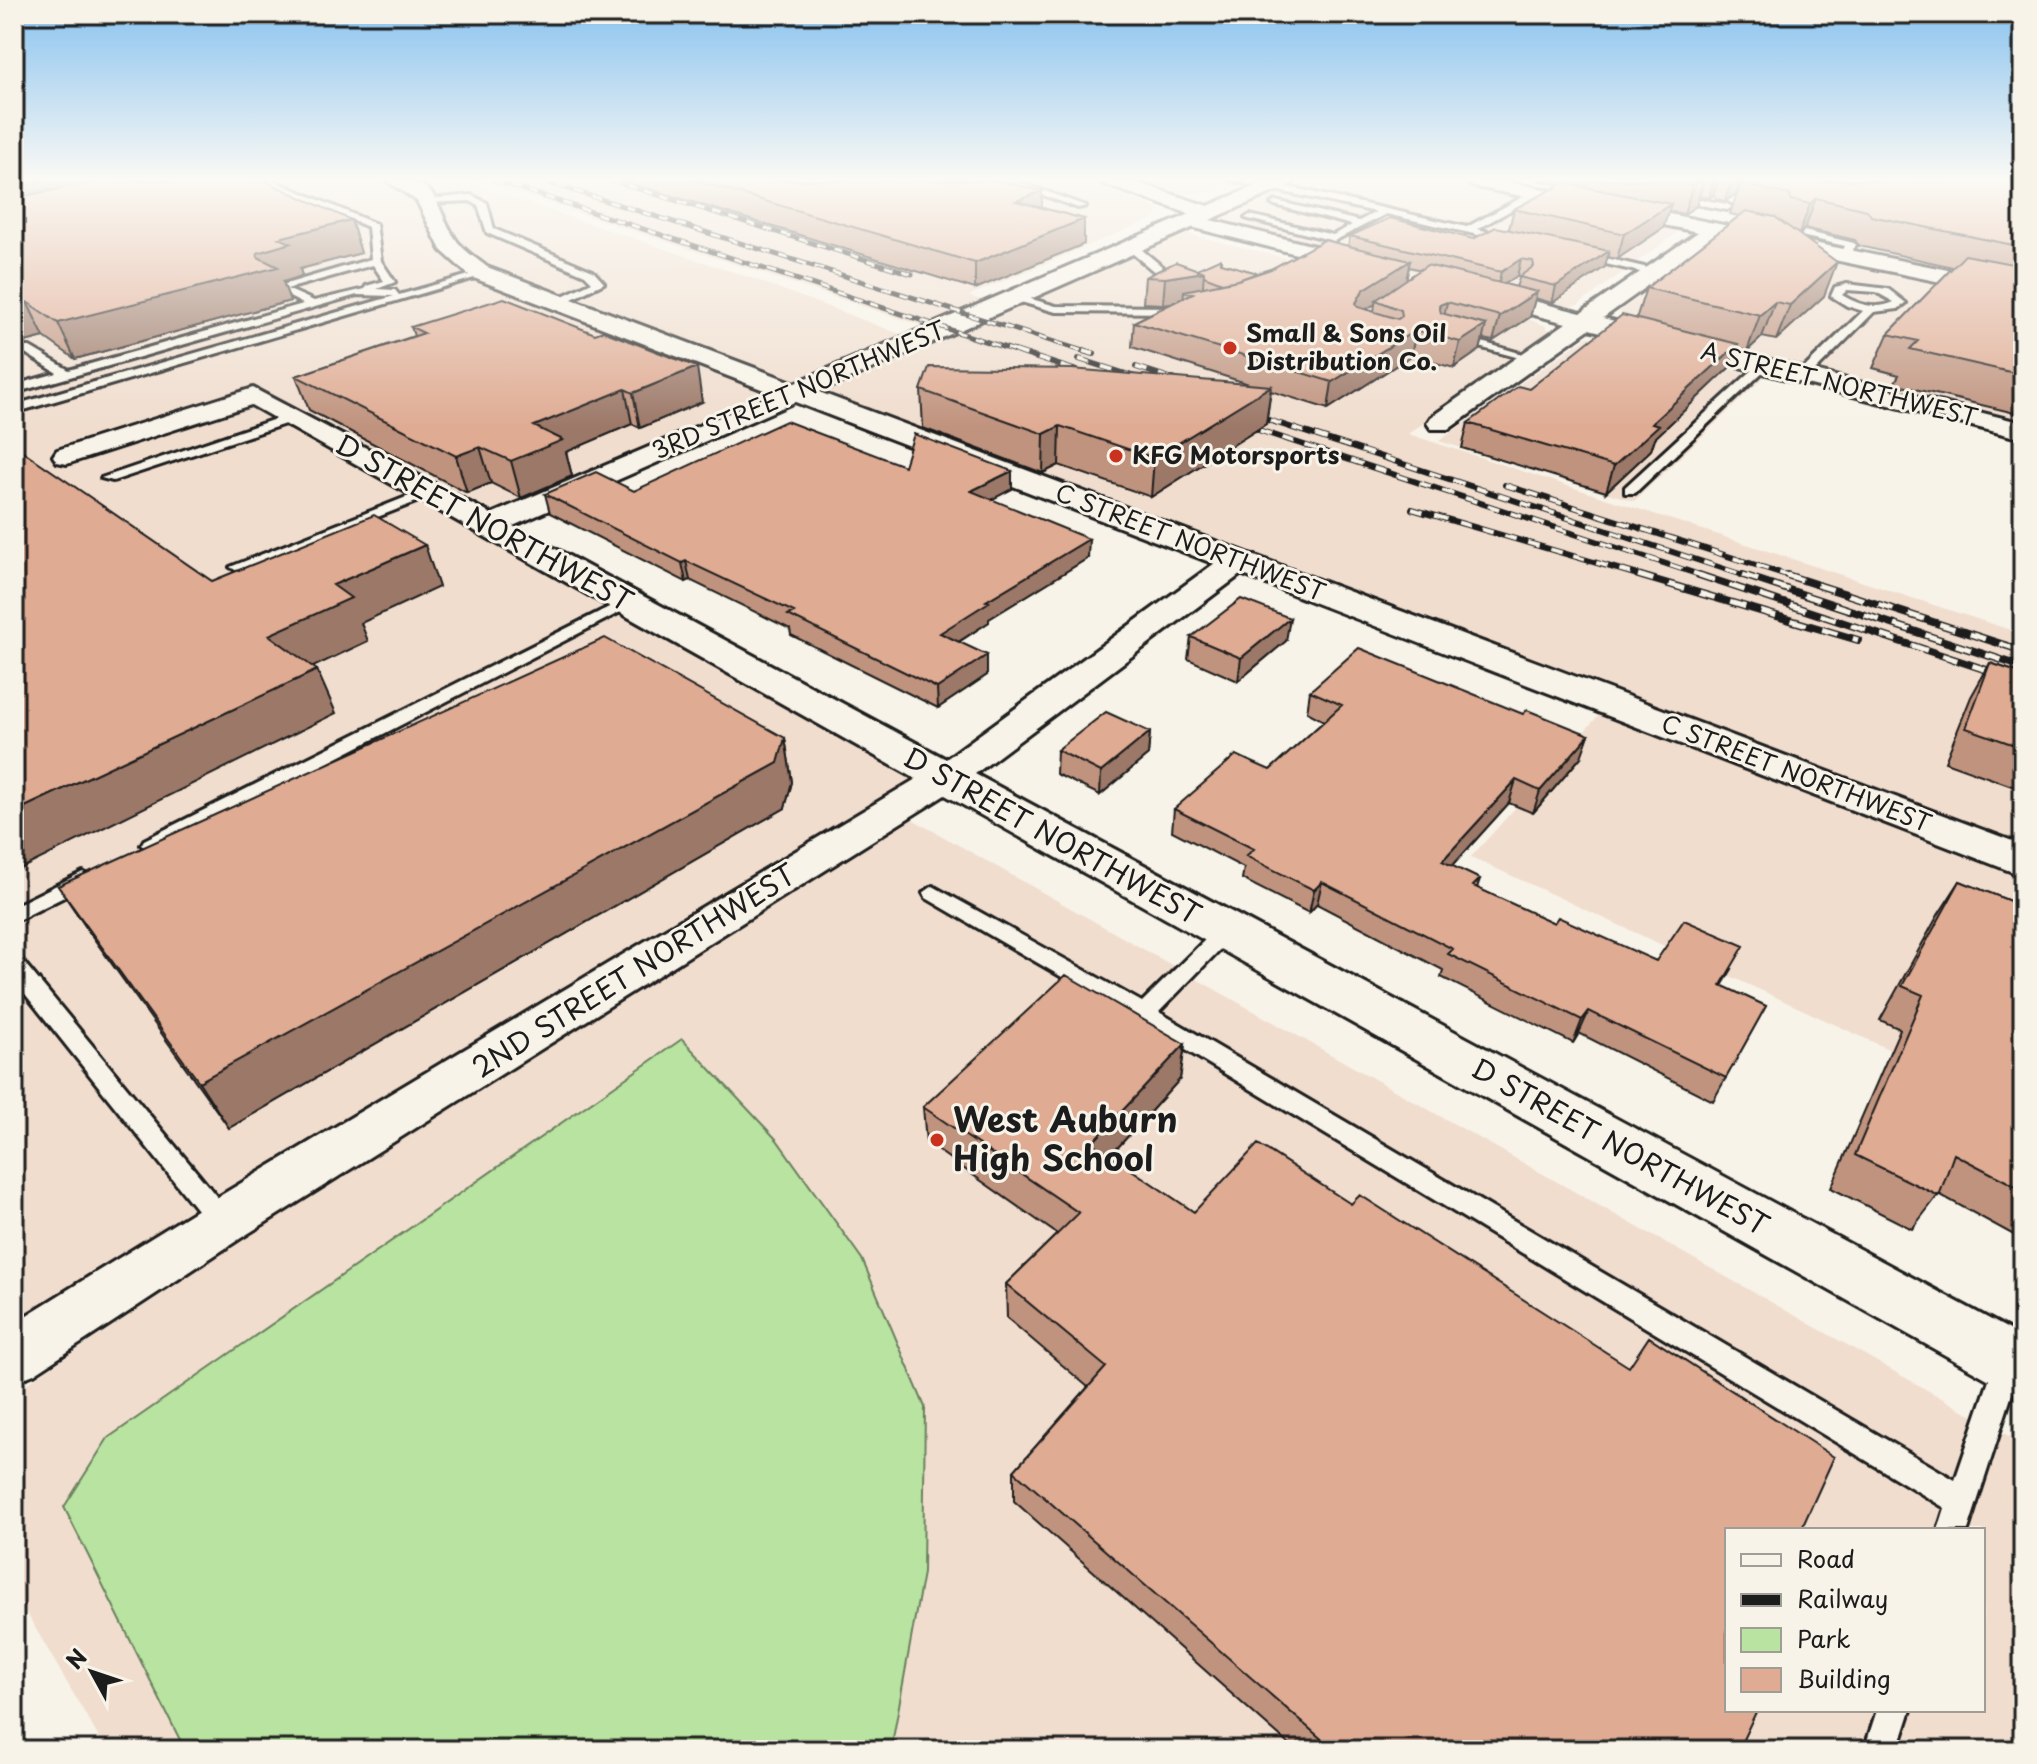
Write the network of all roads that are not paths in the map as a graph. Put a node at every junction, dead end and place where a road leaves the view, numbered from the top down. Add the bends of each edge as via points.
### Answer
1 (371, 262) edge
2 (377, 262) edge
3 (469, 262) edge
4 (564, 262) edge
5 (1094, 262) edge
6 (1152, 262) edge
7 (1340, 262) edge
8 (1610, 262) edge
9 (1665, 262) edge
10 (1857, 262) edge
11 (1380, 269) edge
12 (1653, 272) junction
13 (483, 274) junction
14 (1887, 278) junction
15 (1189, 285) edge
16 (1452, 288) edge
17 (357, 292) junction
18 (2023, 292) edge
19 (415, 293) junction
20 (1014, 297) junction
21 (558, 302) junction
22 (312, 304) junction
23 (1872, 308) junction
24 (1188, 309) edge
25 (1582, 321) junction
26 (1441, 333) edge
27 (26, 349) edge
28 (1531, 358) junction
29 (1763, 366) junction
30 (67, 374) junction
31 (1803, 376) junction
32 (14, 389) edge
33 (797, 392) junction
34 (14, 409) edge
35 (293, 417) junction
36 (1440, 423) dead end
37 (2023, 431) edge
38 (67, 456) dead end
39 (108, 478) dead end
40 (1630, 490) dead end
41 (429, 492) junction
42 (490, 525) junction
43 (1237, 562) junction
44 (237, 567) edge
45 (629, 602) junction
46 (945, 778) junction
47 (141, 850) edge
48 (2023, 861) edge
49 (99, 872) edge
50 (933, 893) dead end
51 (14, 915) edge
52 (1226, 931) junction
53 (14, 965) edge
54 (1144, 1014) junction
55 (222, 1222) junction
56 (14, 1355) edge
57 (2016, 1364) edge
58 (1963, 1502) junction
59 (1954, 1528) edge
60 (1893, 1712) edge
61 (1881, 1750) edge

1 - 22 lane via 277,288
2 - 17 lane via 390,282
3 - 13 street, C STREET NORTHWEST
4 - 21 lane via 599,283
5 - 20 street, 3RD STREET NORTHWEST
6 - 15 lane via 1163,277
7 - 11 street
8 - 12 lane
9 - 12 street
10 - 14 street
12 - 25 street
13 - 19 lane
13 - 21 street, C STREET NORTHWEST
14 - 18 street
14 - 23 lane via 1901,303
14 - 23 lane via 1835,292 1842,301
16 - 25 street, A STREET NORTHWEST via 1500,295
17 - 19 lane
17 - 22 lane
19 - 34 lane
20 - 24 lane via 1056,309
20 - 33 street, 3RD STREET NORTHWEST
21 - 33 street, C STREET NORTHWEST
22 - 30 lane
23 - 31 lane
25 - 28 street
25 - 29 street, A STREET NORTHWEST
26 - 28 lane
27 - 30 lane
28 - 36 street
29 - 31 street, A STREET NORTHWEST
29 - 40 lane
30 - 32 lane
31 - 37 street, A STREET NORTHWEST
33 - 42 street, 3RD STREET NORTHWEST
33 - 43 street, C STREET NORTHWEST
35 - 38 street, D STREET NORTHWEST via 253,396
35 - 39 lane
35 - 41 street, D STREET NORTHWEST
41 - 42 street, D STREET NORTHWEST
41 - 44 lane
42 - 45 street, D STREET NORTHWEST
43 - 46 street, 2ND STREET NORTHWEST
43 - 48 street, C STREET NORTHWEST
45 - 46 street, D STREET NORTHWEST
45 - 47 lane
46 - 52 street, D STREET NORTHWEST
46 - 55 street, 2ND STREET NORTHWEST
49 - 51 lane
50 - 54 lane
52 - 54 lane
52 - 57 street, D STREET NORTHWEST
53 - 55 lane
54 - 58 lane
55 - 56 street, 2ND STREET NORTHWEST
57 - 58 lane
58 - 59 lane
60 - 61 lane

